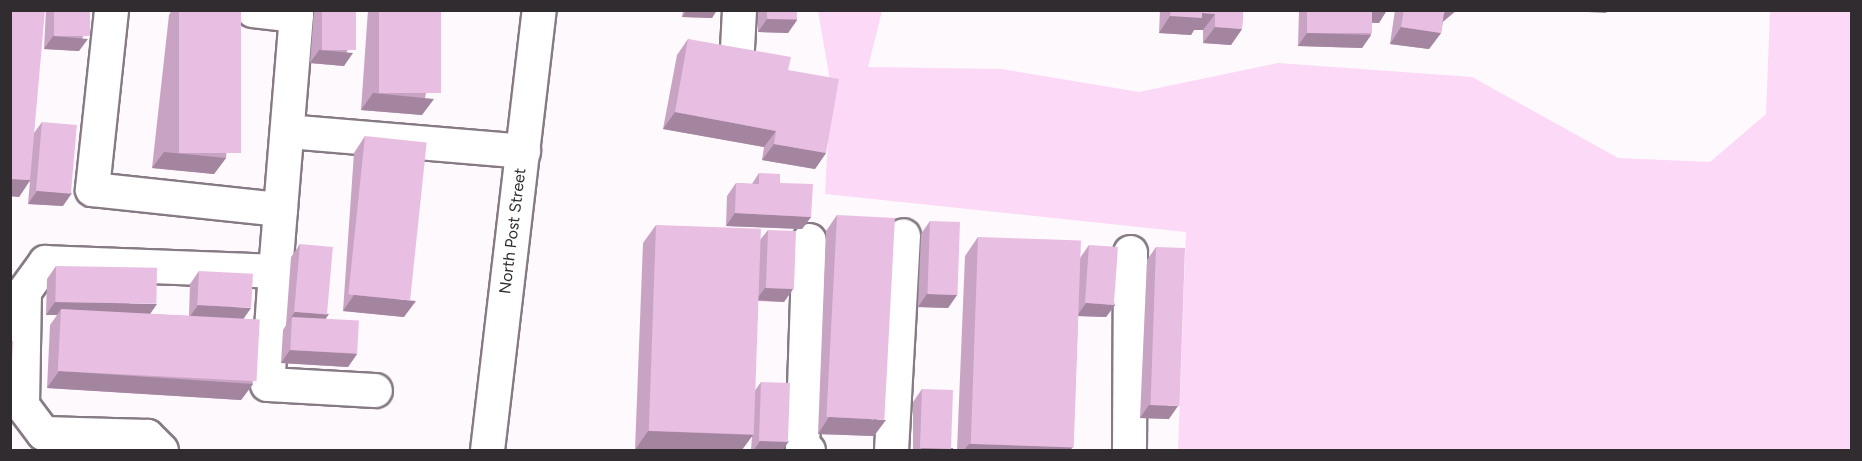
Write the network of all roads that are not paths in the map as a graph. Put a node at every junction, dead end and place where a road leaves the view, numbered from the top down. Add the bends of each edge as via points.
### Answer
1 (111, 10) edge
2 (252, 10) edge
3 (539, 10) edge
4 (738, 10) edge
5 (737, 48) edge
6 (287, 131) junction
7 (523, 151) junction
8 (280, 209) junction
9 (903, 235) dead end
10 (808, 240) dead end
11 (1130, 252) dead end
12 (275, 271) junction
13 (17, 291) edge
14 (375, 390) dead end
15 (161, 450) edge
16 (487, 450) edge
17 (808, 450) edge
18 (891, 450) edge
19 (1128, 450) edge

1 - 8 street via 92,189
2 - 6 street via 296,15
3 - 7 street, North Post Street
4 - 5 street
6 - 7 street
6 - 8 street
7 - 16 street, North Post Street
8 - 12 street
9 - 18 street
10 - 17 street via 802,448
11 - 19 street
12 - 13 street via 45,262
12 - 14 street via 267,384
13 - 15 street via 22,405 44,433 147,436

